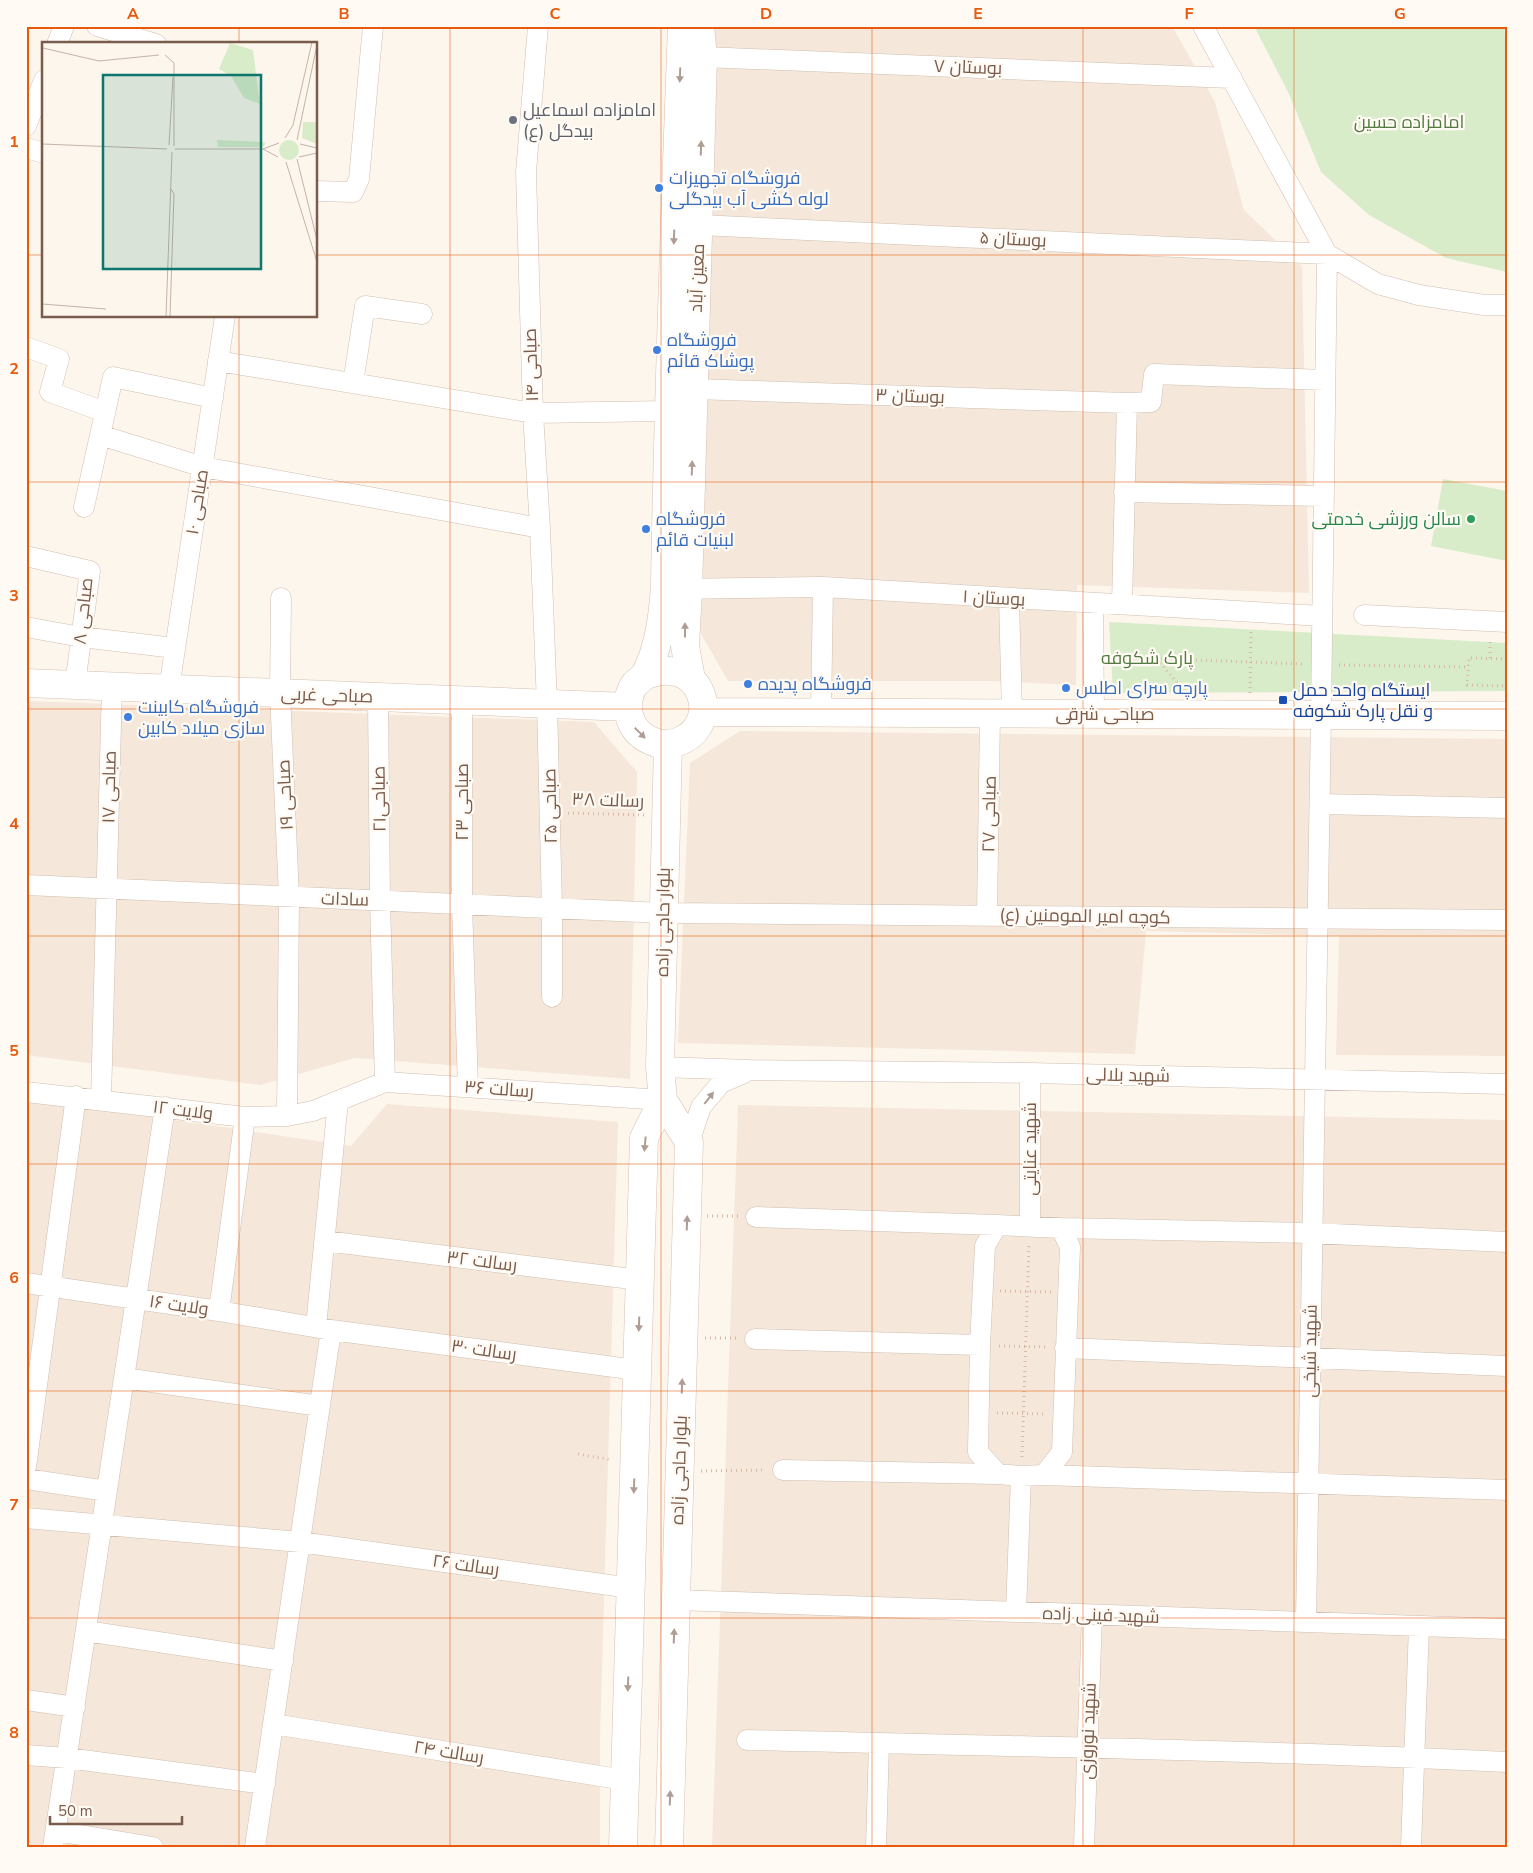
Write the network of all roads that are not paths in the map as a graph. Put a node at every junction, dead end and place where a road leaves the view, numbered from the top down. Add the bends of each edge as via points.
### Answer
1 (64, 26) edge
2 (97, 26) edge
3 (373, 26) edge
4 (538, 26) edge
5 (682, 26) edge
6 (700, 26) edge
7 (1203, 26) edge
8 (59, 42) edge
9 (149, 42) edge
10 (703, 57) junction
11 (1232, 78) junction
12 (42, 85) edge
13 (26, 126) edge
14 (26, 148) edge
15 (42, 152) edge
16 (318, 191) edge
17 (699, 225) junction
18 (1327, 254) junction
19 (1507, 305) edge
20 (422, 314) dead end
21 (225, 318) edge
22 (26, 347) edge
23 (218, 361) junction
24 (1325, 380) junction
25 (354, 383) junction
26 (694, 390) junction
27 (213, 398) junction
28 (1126, 403) junction
29 (668, 411) junction
30 (105, 412) junction
31 (533, 413) junction
32 (100, 435) junction
33 (203, 467) junction
34 (1124, 492) junction
35 (1324, 496) junction
36 (84, 507) dead end
37 (540, 528) junction
38 (26, 556) edge
39 (823, 587) junction
40 (676, 589) junction
41 (281, 598) dead end
42 (1009, 599) junction
43 (1093, 603) junction
44 (1122, 604) junction
45 (1364, 615) dead end
46 (1322, 616) junction
47 (1507, 622) edge
48 (26, 627) edge
49 (82, 637) junction
50 (175, 648) junction
51 (644, 676) junction
52 (690, 678) junction
53 (26, 683) edge
54 (75, 685) junction
55 (112, 686) junction
56 (169, 688) junction
57 (280, 693) junction
58 (378, 697) junction
59 (462, 700) junction
60 (547, 704) junction
61 (628, 707) junction
62 (703, 712) junction
63 (821, 713) junction
64 (1001, 714) junction
65 (1094, 714) junction
66 (1321, 715) junction
67 (1507, 716) edge
68 (668, 744) junction
69 (1320, 804) junction
70 (1507, 808) edge
71 (26, 885) edge
72 (107, 888) junction
73 (289, 897) junction
74 (380, 901) junction
75 (462, 904) junction
76 (552, 908) junction
77 (664, 913) junction
78 (987, 915) junction
79 (1318, 918) junction
80 (1507, 920) edge
81 (552, 997) dead end
82 (660, 1067) junction
83 (750, 1070) junction
84 (1030, 1072) junction
85 (1315, 1080) junction
86 (385, 1082) junction
87 (1507, 1084) edge
88 (468, 1087) junction
89 (26, 1092) edge
90 (76, 1096) junction
91 (101, 1100) junction
92 (663, 1100) junction
93 (338, 1101) junction
94 (165, 1107) junction
95 (287, 1116) junction
96 (245, 1117) junction
97 (689, 1142) junction
98 (756, 1217) road end
99 (997, 1225) junction
100 (1030, 1226) junction
101 (1061, 1228) junction
102 (1311, 1233) junction
103 (325, 1241) junction
104 (1507, 1242) edge
105 (640, 1280) junction
106 (26, 1283) edge
107 (51, 1286) junction
108 (136, 1298) junction
109 (219, 1311) junction
110 (324, 1329) junction
111 (755, 1339) road end
112 (980, 1345) junction
113 (1065, 1348) junction
114 (1310, 1359) junction
115 (1507, 1366) edge
116 (637, 1370) junction
117 (124, 1378) junction
118 (320, 1406) junction
119 (26, 1467) edge
120 (783, 1470) road end
121 (998, 1474) junction
122 (1044, 1475) junction
123 (1021, 1476) junction
124 (26, 1479) edge
125 (1308, 1483) junction
126 (1507, 1490) edge
127 (107, 1491) junction
128 (26, 1518) edge
129 (102, 1525) junction
130 (300, 1542) junction
131 (631, 1588) junction
132 (686, 1600) junction
133 (1016, 1612) junction
134 (1092, 1615) junction
135 (1306, 1622) junction
136 (1419, 1626) junction
137 (1507, 1629) edge
138 (86, 1632) junction
139 (283, 1661) junction
140 (26, 1700) edge
141 (75, 1707) junction
142 (273, 1724) junction
143 (747, 1740) dead end
144 (879, 1743) junction
145 (1087, 1747) junction
146 (26, 1755) edge
147 (67, 1758) junction
148 (1414, 1758) junction
149 (1507, 1762) edge
150 (626, 1780) junction
151 (265, 1784) junction
152 (55, 1839) edge
153 (153, 1847) edge
154 (256, 1847) edge
155 (624, 1847) edge
156 (668, 1847) edge
157 (876, 1847) edge
158 (1084, 1847) edge
159 (1411, 1847) edge

1 - 8 street
2 - 9 street
3 - 16 street via 359,179 353,192
4 - 31 street, صباحی ۱۴ via 526,172
5 -> 29 street, معین آباد
6 - 10 street, معین آباد
7 - 11 street
10 - 11 street, بوستان ۷
17 -> 10 street, معین آباد
11 - 18 street
12 - 13 street
14 - 15 street
17 - 18 street, بوستان ۵
17 - 26 street, معین آباد
18 - 19 street via 1378,284 1428,297
18 - 24 street, شهید شیخی
20 - 25 street via 365,306
21 - 23 street, صباحی ۱۰
22 - 30 street via 59,358 50,392
23 - 25 street
23 - 27 street, صباحی ۱۰
24 - 28 street, بوستان ۳ via 1154,374 1151,402
24 - 35 street, شهید شیخی
25 - 31 street
26 - 28 street, بوستان ۳
40 -> 26 street, معین آباد
27 - 30 street via 113,377
27 - 33 street, صباحی ۱۰
28 - 34 street
29 - 31 street
29 - 40 street, معین آباد
30 - 32 street
31 - 37 street, صباحی ۱۴
32 - 33 street
32 - 36 street
33 - 37 street
33 - 50 street, صباحی ۱۰
34 - 35 street
34 - 44 street
35 - 46 street, شهید شیخی
37 - 60 street, صباحی ۱۴
38 - 49 street, صباحی ۸ via 90,571
39 - 40 street, بوستان ۱
39 - 42 street, بوستان ۱
39 - 63 street
40 - 51 street, معین آباد
52 -> 40 street, معین آباد
41 - 57 street, صباحی ۱۹
42 - 43 street, بوستان ۱
42 - 64 street, صباحی ۲۷
43 - 44 street, بوستان ۱
43 - 65 street
44 - 46 street, بوستان ۱
45 - 47 street
46 - 66 street, شهید شیخی
48 - 49 street
49 - 50 street
49 - 54 street, صباحی ۸
50 - 56 street, صباحی ۱۰
51 - 52 street via 655,670 668,669
51 - 61 street via 635,684
52 - 62 street via 698,688
53 - 54 street, صباحی غربی
54 - 55 street, صباحی غربی
55 - 56 street, صباحی غربی
55 - 72 street, صباحی ۱۷
56 - 57 street, صباحی غربی
57 - 58 street, صباحی غربی
57 - 73 street, صباحی ۱۹
58 - 59 street, صباحی غربی
58 - 74 street, صباحی۲۱
59 - 60 street, صباحی غربی
59 - 75 street, صباحی ۲۳
60 - 61 street, صباحی غربی
60 - 76 street, صباحی ۲۵
61 -> 68 street via 630,719 644,738
62 - 63 street, صباحی شرقی
62 - 68 street via 691,734
63 - 64 street, صباحی شرقی
64 - 65 street, صباحی شرقی
64 - 78 street, صباحی ۲۷
65 - 66 street, صباحی شرقی
66 - 67 street, صباحی شرقی
66 - 69 street, شهید شیخی
68 - 77 street, بلوار حاجی زاده
69 - 70 street
69 - 79 street, شهید شیخی
71 - 72 street, سادات
72 - 73 street, سادات
72 - 91 street, صباحی ۱۷
73 - 74 street, سادات
73 - 95 street, صباحی ۱۹
74 - 75 street, سادات
74 - 86 street, صباحی۲۱
75 - 76 street, سادات
75 - 88 street, صباحی ۲۳
76 - 77 street, سادات
76 - 81 street, صباحی ۲۵
77 - 78 street, کوچه امیر المومنین (ع)
77 - 82 street, بلوار حاجی زاده
78 - 79 street, کوچه امیر المومنین (ع)
79 - 80 street, کوچه امیر المومنین (ع)
79 - 85 street, شهید شیخی
82 - 83 street, شهید بلالی
82 - 92 street, بلوار حاجی زاده
83 - 84 street, شهید بلالی
97 -> 83 street via 701,1107 721,1083
84 - 85 street, شهید بلالی
84 - 100 street, شهید عنایتی
85 - 87 street, شهید بلالی
85 - 102 street, شهید شیخی
86 - 88 street, رسالت ۳۶
86 - 93 street, رسالت ۳۶
88 - 92 street, رسالت ۳۶
89 - 90 street, ولایت ۱۲
90 - 91 street, ولایت ۱۲
90 - 107 street
91 - 94 street, ولایت ۱۲
92 - 97 street, بلوار حاجی زاده
92 -> 105 street via 644,1138
93 - 95 street, ولایت ۱۲ via 314,1112
93 - 103 street
94 - 96 street, ولایت ۱۲
94 - 108 street
95 - 96 street, ولایت ۱۲
96 - 109 street
132 -> 97 street, بلوار حاجی زاده
98 - 99 street
99 - 100 street
99 - 112 street via 985,1246
100 - 101 street
101 - 102 street
101 - 113 street via 1070,1248
102 - 104 street
102 - 114 street, شهید شیخی
103 - 105 street, رسالت ۳۲
103 - 110 street
105 -> 116 street
106 - 107 street, ولایت ۱۶
107 - 108 street, ولایت ۱۶
107 - 119 street
108 - 109 street, ولایت ۱۶
108 - 117 street
109 - 110 street, ولایت ۱۶
110 - 116 street, رسالت ۳۰
110 - 118 street
111 - 112 street
112 - 121 street via 978,1452
113 - 114 street
113 - 122 street via 1062,1452
114 - 115 street
114 - 125 street, شهید شیخی
116 -> 131 street
117 - 118 street
117 - 127 street
118 - 130 street
120 - 121 street
121 - 123 street
122 - 123 street
122 - 125 street
123 - 133 street
124 - 127 street
125 - 126 street
125 - 135 street, شهید شیخی
127 - 129 street
128 - 129 street, رسالت ۲۶
129 - 130 street, رسالت ۲۶
129 - 138 street
130 - 131 street, رسالت ۲۶
130 - 139 street
131 -> 150 street
132 - 133 street, شهید فینی زاده
156 -> 132 street, بلوار حاجی زاده
133 - 134 street, شهید فینی زاده
134 - 135 street, شهید فینی زاده
134 - 145 street, شهید نوروزی
135 - 136 street, شهید فینی زاده
136 - 137 street, شهید فینی زاده
136 - 148 street
138 - 139 street
138 - 141 street
139 - 142 street
140 - 141 street
141 - 147 street
142 - 150 street, رسالت ۲۴
142 - 151 street
143 - 144 street
144 - 145 street
144 - 157 street
145 - 148 street
145 - 158 street, شهید نوروزی
146 - 147 street
147 - 151 street
147 - 152 street
148 - 149 street
148 - 159 street
150 - 155 street
151 - 154 street
152 - 153 street

